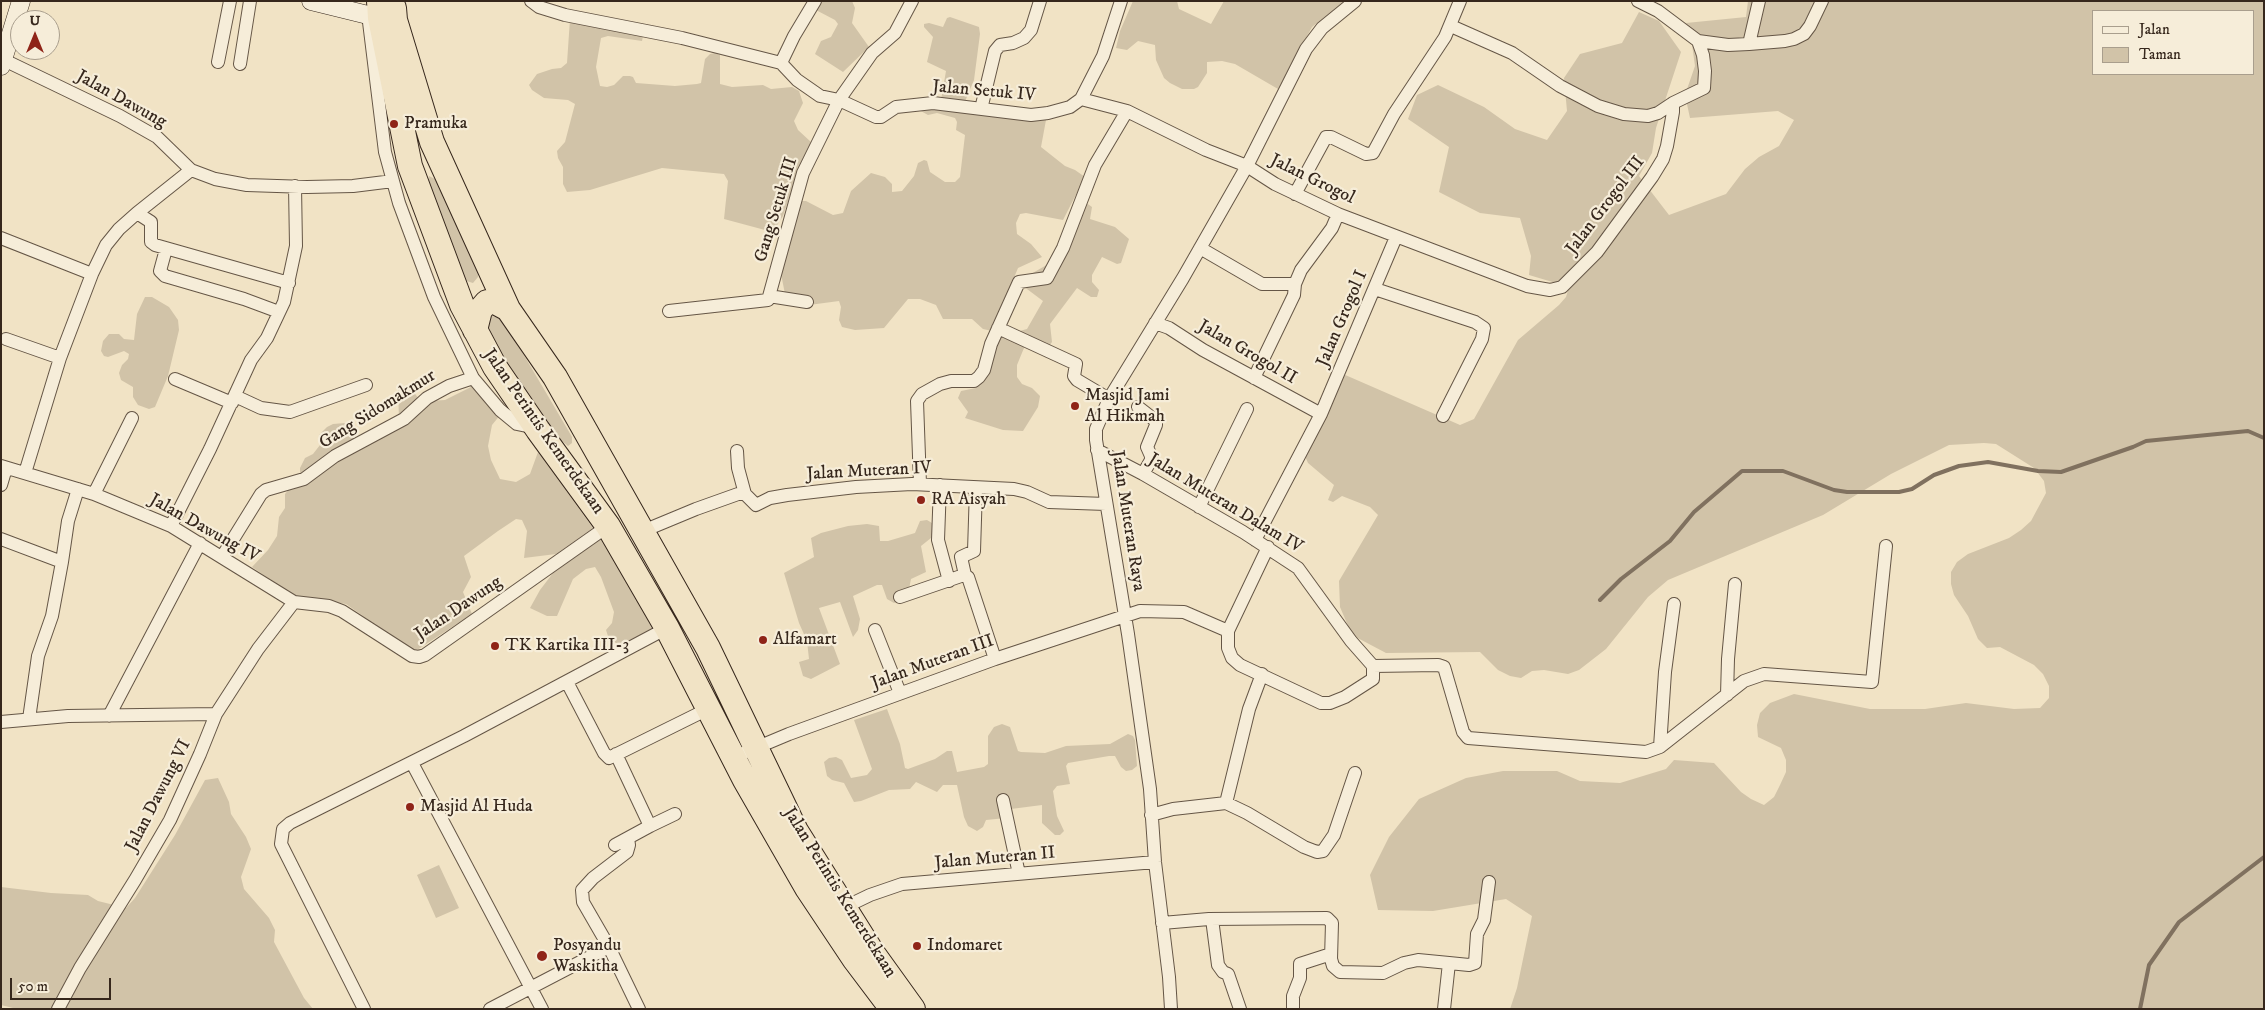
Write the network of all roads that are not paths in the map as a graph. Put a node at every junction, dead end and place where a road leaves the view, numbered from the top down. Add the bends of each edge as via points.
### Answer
1 (21, 1) edge
2 (230, 1) edge
3 (250, 1) edge
4 (311, 1) edge
5 (531, 1) edge
6 (814, 1) edge
7 (912, 1) edge
8 (1040, 1) edge
9 (1121, 1) edge
10 (1355, 1) edge
11 (1460, 1) edge
12 (1638, 1) edge
13 (1759, 1) edge
14 (1822, 1) edge
15 (380, 9) edge
16 (1451, 26) junction
17 (1698, 41) junction
18 (1749, 44) junction
19 (218, 62) dead end
20 (3, 63) edge
21 (781, 63) junction
22 (240, 64) dead end
23 (1081, 99) junction
24 (839, 100) junction
25 (1673, 103) junction
26 (981, 109) junction
27 (1126, 111) junction
28 (1247, 166) junction
29 (191, 170) junction
30 (393, 181) junction
31 (295, 186) junction
32 (1295, 194) junction
33 (136, 213) junction
34 (1338, 214) junction
35 (1396, 237) junction
36 (1, 238) edge
37 (1200, 248) junction
38 (166, 249) junction
39 (488, 264) junction
40 (92, 274) junction
41 (452, 280) junction
42 (289, 283) junction
43 (1295, 284) junction
44 (1375, 289) junction
45 (1550, 290) joint
46 (769, 296) junction
47 (807, 302) dead end
48 (508, 309) junction
49 (669, 311) dead end
50 (279, 312) junction
51 (1155, 323) junction
52 (998, 328) junction
53 (475, 330) junction
54 (6, 339) dead end
55 (60, 358) junction
56 (473, 378) junction
57 (1254, 378) junction
58 (175, 379) dead end
59 (366, 385) dead end
60 (234, 399) junction
61 (1109, 399) junction
62 (1138, 407) dead end
63 (1247, 409) dead end
64 (1321, 414) junction
65 (1443, 416) dead end
66 (132, 418) dead end
67 (536, 428) junction
68 (1097, 450) junction
69 (737, 451) dead end
70 (4, 467) edge
71 (25, 473) junction
72 (1143, 474) junction
73 (920, 484) junction
74 (1, 485) edge
75 (940, 485) junction
76 (976, 488) junction
77 (78, 489) junction
78 (94, 494) junction
79 (745, 494) junction
80 (1106, 504) junction
81 (1199, 507) junction
82 (171, 526) junction
83 (608, 526) junction
84 (643, 531) junction
85 (1, 539) edge
86 (1255, 540) junction
87 (200, 543) junction
88 (1886, 546) dead end
89 (1268, 547) junction
90 (222, 557) junction
91 (62, 562) junction
92 (966, 575) junction
93 (949, 581) junction
94 (1734, 584) dead end
95 (900, 597) dead end
96 (294, 602) junction
97 (1674, 604) dead end
98 (1125, 616) junction
99 (667, 628) junction
100 (875, 630) dead end
101 (1228, 631) junction
102 (995, 659) junction
103 (1374, 670) junction
104 (1262, 674) junction
105 (567, 682) junction
106 (900, 693) junction
107 (1727, 695) junction
108 (710, 708) junction
109 (216, 714) junction
110 (109, 716) junction
111 (29, 719) junction
112 (1, 722) edge
113 (756, 747) junction
114 (1660, 747) junction
115 (616, 754) junction
116 (734, 757) junction
117 (412, 762) junction
118 (1355, 773) dead end
119 (1003, 800) dead end
120 (1226, 803) junction
121 (675, 814) dead end
122 (1152, 815) junction
123 (650, 826) junction
124 (628, 838) junction
125 (615, 845) dead end
126 (1155, 862) junction
127 (1019, 874) junction
128 (1489, 882) dead end
129 (844, 908) junction
130 (1212, 919) junction
131 (1162, 923) junction
132 (608, 947) junction
133 (1331, 954) junction
134 (1449, 963) junction
135 (530, 988) junction
136 (58, 1009) edge
137 (364, 1009) edge
138 (490, 1009) edge
139 (542, 1009) edge
140 (639, 1009) edge
141 (892, 1009) edge
142 (913, 1009) edge
143 (1171, 1009) edge
144 (1240, 1009) edge
145 (1293, 1009) edge
146 (1444, 1009) edge

1 - 20 main road
2 - 19 street
3 - 22 street
4 - 15 main road
5 - 21 street via 539,7 566,15 682,38
6 - 21 street
7 - 24 street, Gang Setuk III via 895,33 872,53
8 - 26 street via 1031,30 1024,38 1000,44 995,52
9 - 23 street via 1104,56
10 - 28 street, Jalan Grogol via 1322,28 1306,49
11 - 16 street
12 - 17 street via 1658,11
13 - 18 street
14 - 18 street via 1804,34 1785,41
15 - 30 street via 385,152
15 - 39 highway, Jalan Perintis Kemerdekaan via 395,20 432,142
15 - 41 highway, Jalan Perintis Kemerdekaan via 410,166
16 - 25 street via 1512,53 1560,86 1598,106 1624,114 1648,116
16 - 32 street via 1371,154 1326,137
17 - 18 street
17 - 25 street via 1703,55 1704,88
20 - 29 street, Jalan Dawung via 112,112 157,137
21 - 24 street, Jalan Setuk IV via 797,80 820,96
23 - 26 street, Jalan Setuk IV via 1070,107 1048,114
23 - 27 street
24 - 26 street, Jalan Setuk IV via 876,117 896,107 926,104
24 - 46 street, Gang Setuk III via 803,173
25 - 45 street, Jalan Grogol III via 1667,146 1652,178 1598,252 1562,287
27 - 28 street
27 - 52 street via 1095,165 1063,248 1047,278 1019,282
28 - 32 street, Jalan Grogol
28 - 37 street, Jalan Muteran Raya
29 - 31 street, Jalan Dawung via 247,185
29 - 33 street
30 - 31 street, Jalan Dawung via 353,186
30 - 56 street via 434,296
31 - 42 street via 296,246
32 - 34 street, Jalan Grogol
33 - 38 street via 151,222 151,242
33 - 40 street via 106,245
34 - 35 street, Jalan Grogol
34 - 43 street
35 - 44 street, Jalan Grogol I
35 - 45 street, Jalan Grogol via 1527,286
36 - 40 street
37 - 43 street via 1262,284
37 - 51 street, Jalan Muteran Raya
38 - 42 street
38 - 50 street via 160,271 165,276
39 - 41 highway via 485,282 480,287 473,290 464,288
39 - 48 highway, Jalan Perintis Kemerdekaan
40 - 55 street
41 - 53 highway, Jalan Perintis Kemerdekaan
42 - 50 street
43 - 57 street via 1294,295
44 - 64 street, Jalan Grogol I
44 - 65 street via 1475,322 1484,328
46 - 47 street
46 - 49 street via 764,302
48 - 53 highway via 487,302 480,310
48 - 84 highway, Jalan Perintis Kemerdekaan via 555,377
50 - 60 street via 267,338 251,360
51 - 57 street, Jalan Grogol II
51 - 61 street, Jalan Muteran Raya
52 - 61 street via 1076,364 1074,376 1077,380
52 - 73 street via 979,377 974,381 940,384 922,394 917,401
53 - 67 highway, Jalan Perintis Kemerdekaan via 495,367
54 - 55 street
55 - 71 street
56 - 67 street via 500,410 517,424
56 - 90 street, Gang Sidomakmur via 427,398 408,416 335,456 304,479 266,490
57 - 64 street, Jalan Grogol II
58 - 60 street
59 - 60 street via 290,412
60 - 82 street
61 - 68 street, Jalan Muteran Raya via 1096,429
62 - 72 street via 1156,421 1146,448 1151,460
63 - 81 street
64 - 86 street, Jalan Grogol I
66 - 78 street
67 - 83 highway, Jalan Perintis Kemerdekaan
68 - 72 street, Jalan Muteran Dalam IV
68 - 80 street, Jalan Muteran Raya
69 - 79 street
70 - 71 street, Jalan Dawung IV
70 - 74 street
71 - 77 street, Jalan Dawung IV
72 - 81 street, Jalan Muteran Dalam IV
73 - 75 street, Jalan Muteran IV
73 - 79 street, Jalan Muteran IV via 856,486 770,498 756,505
75 - 76 street, Jalan Muteran IV
75 - 93 street via 938,540
76 - 80 street, Jalan Muteran IV via 1021,490 1049,502
76 - 92 street via 974,551 961,557
77 - 78 street, Jalan Dawung IV
77 - 91 street via 68,521
78 - 82 street, Jalan Dawung IV
79 - 84 street via 696,509
80 - 98 street, Jalan Muteran Raya
81 - 86 street, Jalan Muteran Dalam IV
82 - 87 street, Jalan Dawung IV
83 - 96 street, Jalan Dawung via 419,657 412,656 342,611 329,606
83 - 99 highway, Jalan Perintis Kemerdekaan
84 - 113 highway, Jalan Perintis Kemerdekaan via 708,648
85 - 91 street
86 - 89 street, Jalan Muteran Dalam IV
87 - 90 street, Jalan Dawung IV
87 - 110 street
88 - 107 street via 1872,682 1764,674 1744,681
89 - 101 street
89 - 103 street, Jalan Muteran Dalam IV via 1298,568
90 - 96 street, Jalan Dawung IV
91 - 111 street via 54,608 38,656
92 - 93 street
92 - 102 street via 970,578
93 - 95 street
94 - 107 street
96 - 109 street, Jalan Dawung VI via 258,649
97 - 114 street
98 - 101 street, Jalan Muteran III via 1140,611 1174,610
98 - 102 street, Jalan Muteran III
98 - 122 street, Jalan Muteran Raya
99 - 105 street
99 - 108 highway, Jalan Perintis Kemerdekaan
100 - 106 street
101 - 104 street via 1232,658
102 - 106 street, Jalan Muteran III
103 - 104 street via 1373,679 1330,703 1313,700
103 - 114 street via 1444,667 1463,732 1468,738 1639,752
104 - 120 street via 1249,709
105 - 115 street via 604,753 610,758
105 - 117 street
106 - 113 street, Jalan Muteran III
107 - 114 street
108 - 115 street
108 - 116 highway, Jalan Perintis Kemerdekaan
109 - 110 street
109 - 136 street, Jalan Dawung VI via 170,820
110 - 111 street
111 - 112 street
113 - 116 street
113 - 129 highway, Jalan Perintis Kemerdekaan via 796,831
115 - 123 street
116 - 141 highway, Jalan Perintis Kemerdekaan via 811,895
117 - 135 street
117 - 137 street via 290,823 280,836 281,844
118 - 120 street via 1334,835 1323,851 1304,847
119 - 127 street
120 - 122 street via 1172,809
121 - 123 street
122 - 126 street, Jalan Muteran Raya
123 - 124 street
124 - 125 street
124 - 132 street via 627,852 582,890 583,902
126 - 127 street, Jalan Muteran II
126 - 131 street, Jalan Muteran Raya
127 - 129 street, Jalan Muteran II via 902,884
128 - 134 street via 1474,963
129 - 142 highway, Jalan Perintis Kemerdekaan
130 - 131 street
130 - 133 street via 1327,918 1332,923
130 - 144 street via 1218,965 1228,974
131 - 143 street, Jalan Muteran Raya
132 - 135 street
132 - 140 street
133 - 134 street via 1336,970 1359,973 1382,973 1418,960
133 - 145 street via 1300,964
134 - 146 street
135 - 138 street
135 - 139 street

